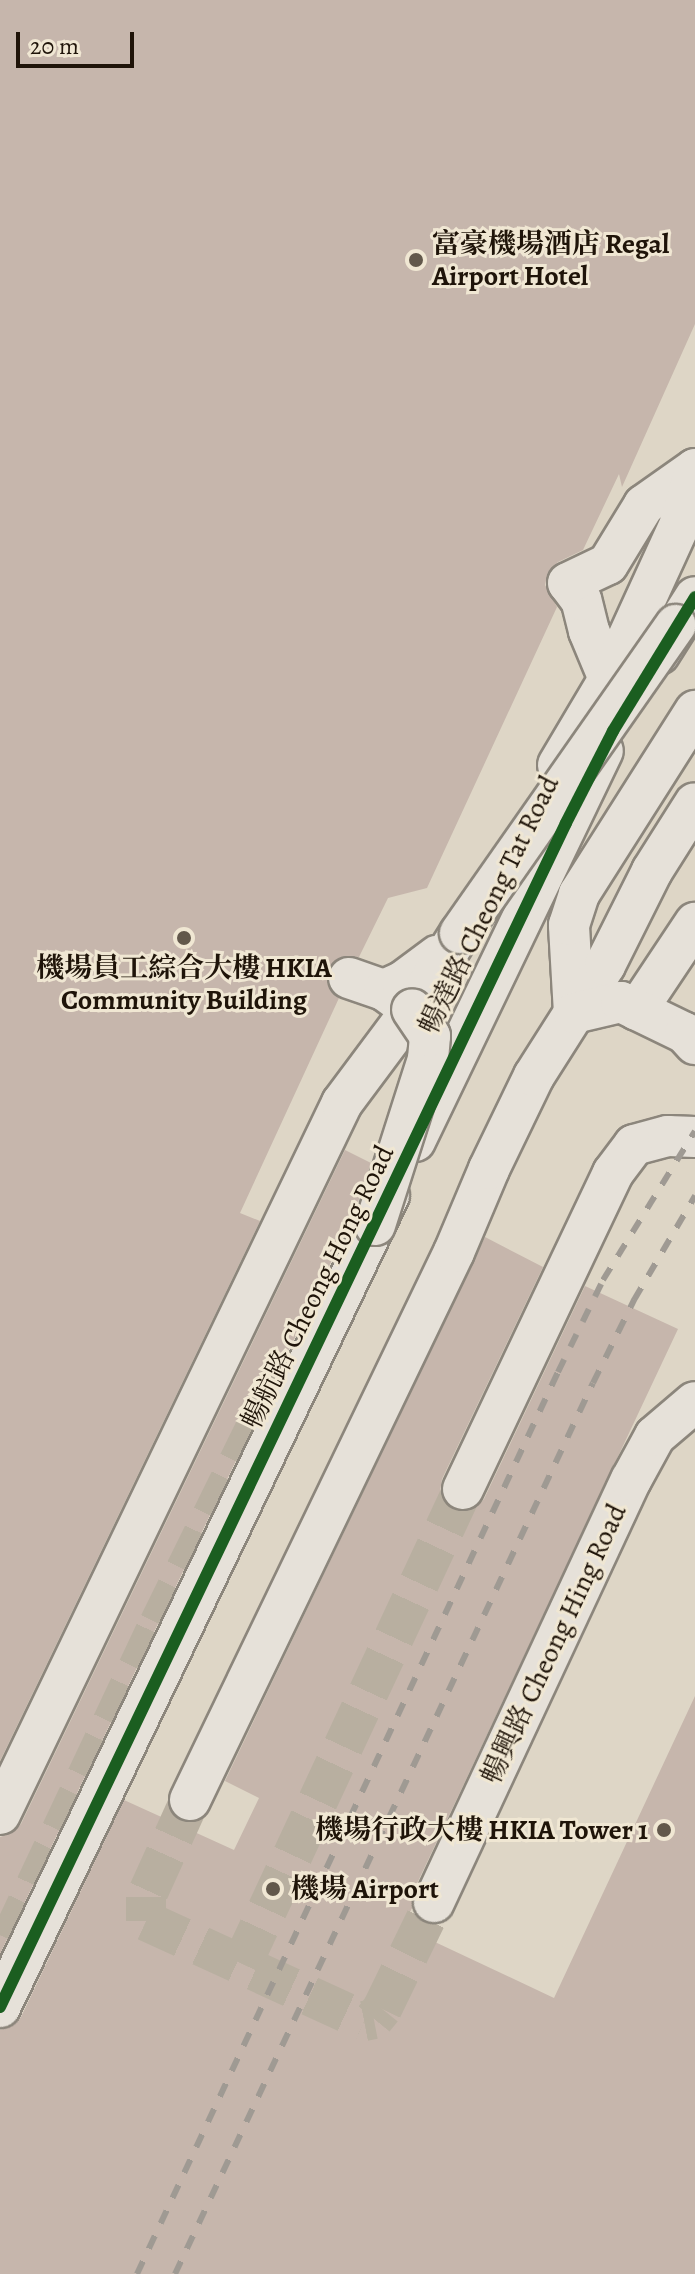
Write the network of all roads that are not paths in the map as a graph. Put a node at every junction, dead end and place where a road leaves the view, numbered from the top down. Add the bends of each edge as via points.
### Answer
1 (695, 469) edge
2 (686, 611) edge
3 (609, 679) junction
4 (695, 711) edge
5 (695, 803) edge
6 (695, 923) edge
7 (382, 992) junction
8 (665, 1012) edge
9 (574, 1013) junction
10 (695, 1044) edge
11 (695, 1137) edge
12 (375, 1225) junction
13 (337, 1261) dead end
14 (695, 1402) edge
15 (463, 1489) tunnel mouth
16 (190, 1800) tunnel mouth
17 (0, 1814) edge
18 (434, 1902) tunnel mouth
19 (0, 2007) edge

1 - 3 street, 暢達路 Cheong Tat Road via 680,524
1 - 3 street via 644,505 608,564 568,583 581,600
2 - 7 street, bridge via 460,933
2 - 12 street, 暢航路 Cheong Hong Road, bridge via 613,731 566,823
3 - 13 street, 暢達路 Cheong Tat Road via 524,821 452,971
4 - 9 street via 579,894 569,925
5 - 9 street
6 - 8 street
7 - 12 street, bridge via 430,1036 428,1059
7 - 17 street via 342,1103
8 - 9 street via 621,1002
8 - 10 street
9 - 16 street via 534,1076
11 - 15 street via 668,1136 634,1145 613,1173
12 - 19 street, 暢航路 Cheong Hong Road
14 - 18 street, 暢興路 Cheong Hing Road via 655,1436 631,1480

